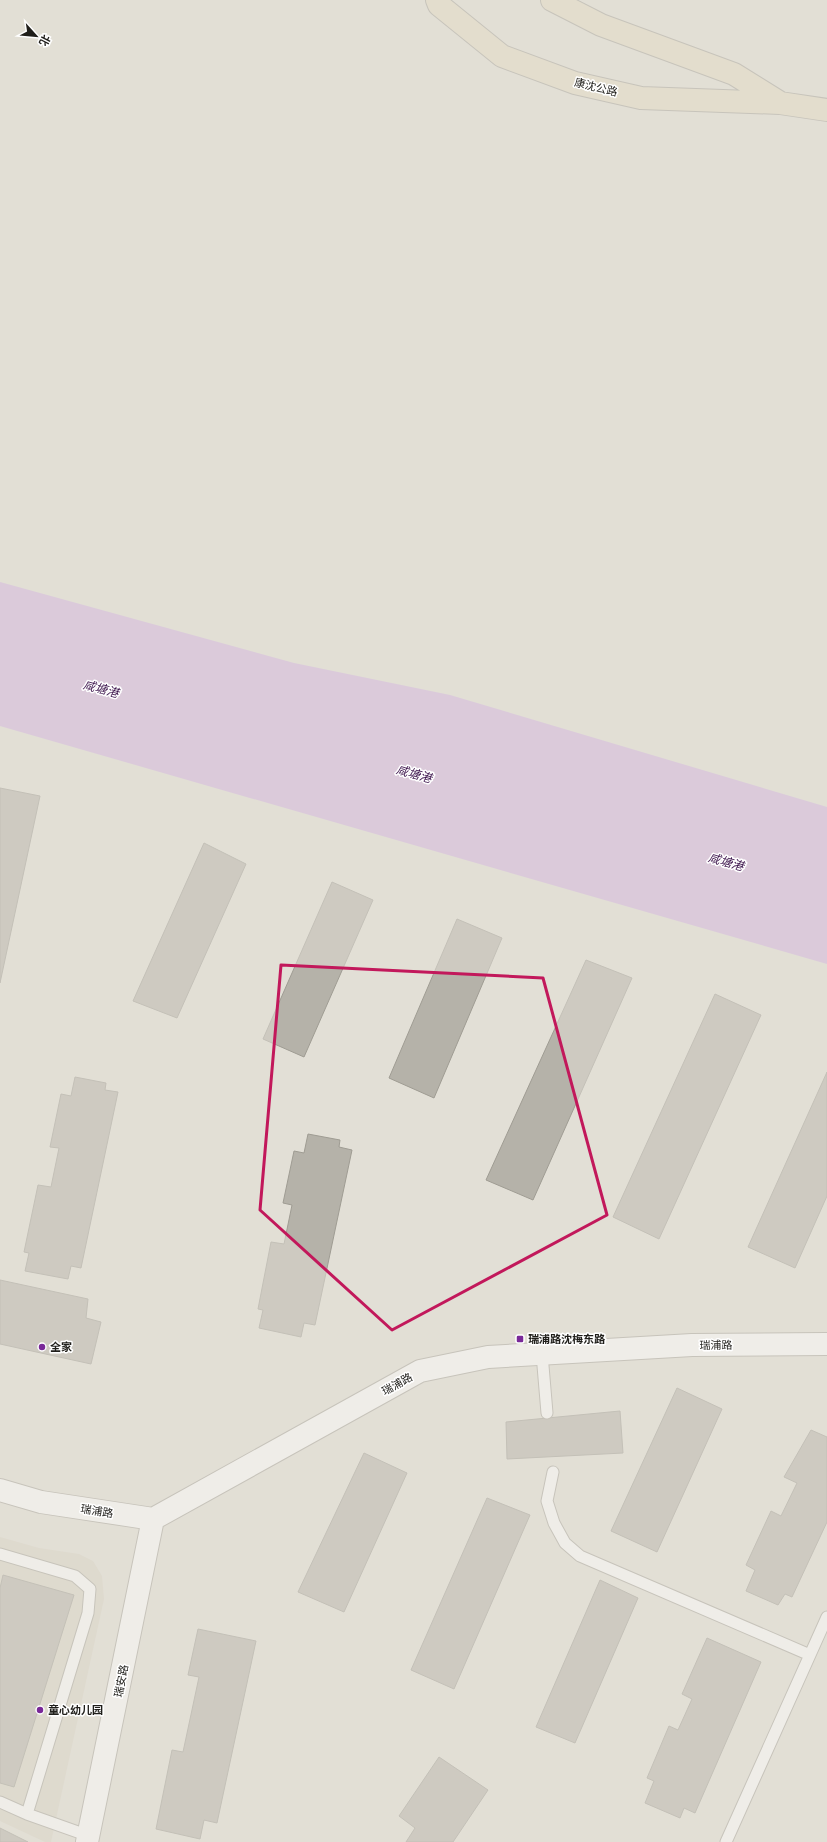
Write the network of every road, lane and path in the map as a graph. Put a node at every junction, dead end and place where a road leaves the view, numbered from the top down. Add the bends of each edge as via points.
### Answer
1 (437, 0) edge
2 (552, 0) edge
3 (780, 103) junction
4 (827, 110) edge
5 (827, 1344) edge
6 (542, 1354) junction
7 (547, 1413) dead end
8 (553, 1472) dead end
9 (0, 1490) edge
10 (153, 1519) junction
11 (0, 1554) edge
12 (827, 1617) edge
13 (810, 1654) junction
14 (0, 1802) edge
15 (27, 1814) junction
16 (88, 1839) edge
17 (726, 1842) edge

1 - 3 main road, 康沈公路 via 439,5 502,56 575,83 641,98
2 - 3 main road, 康沈公路 via 601,25 734,74
3 - 4 main road, 康沈公路
5 - 6 street, 瑞浦路 via 692,1345
6 - 7 lane
6 - 10 street, 瑞浦路 via 488,1357 420,1371
8 - 13 lane via 547,1501 554,1523 565,1543 580,1556
9 - 10 street, 瑞浦路 via 41,1502
10 - 16 street, 瑞安路
11 - 15 lane via 75,1576 90,1588 88,1613
12 - 13 lane
13 - 17 lane
14 - 15 lane
15 - 16 lane

